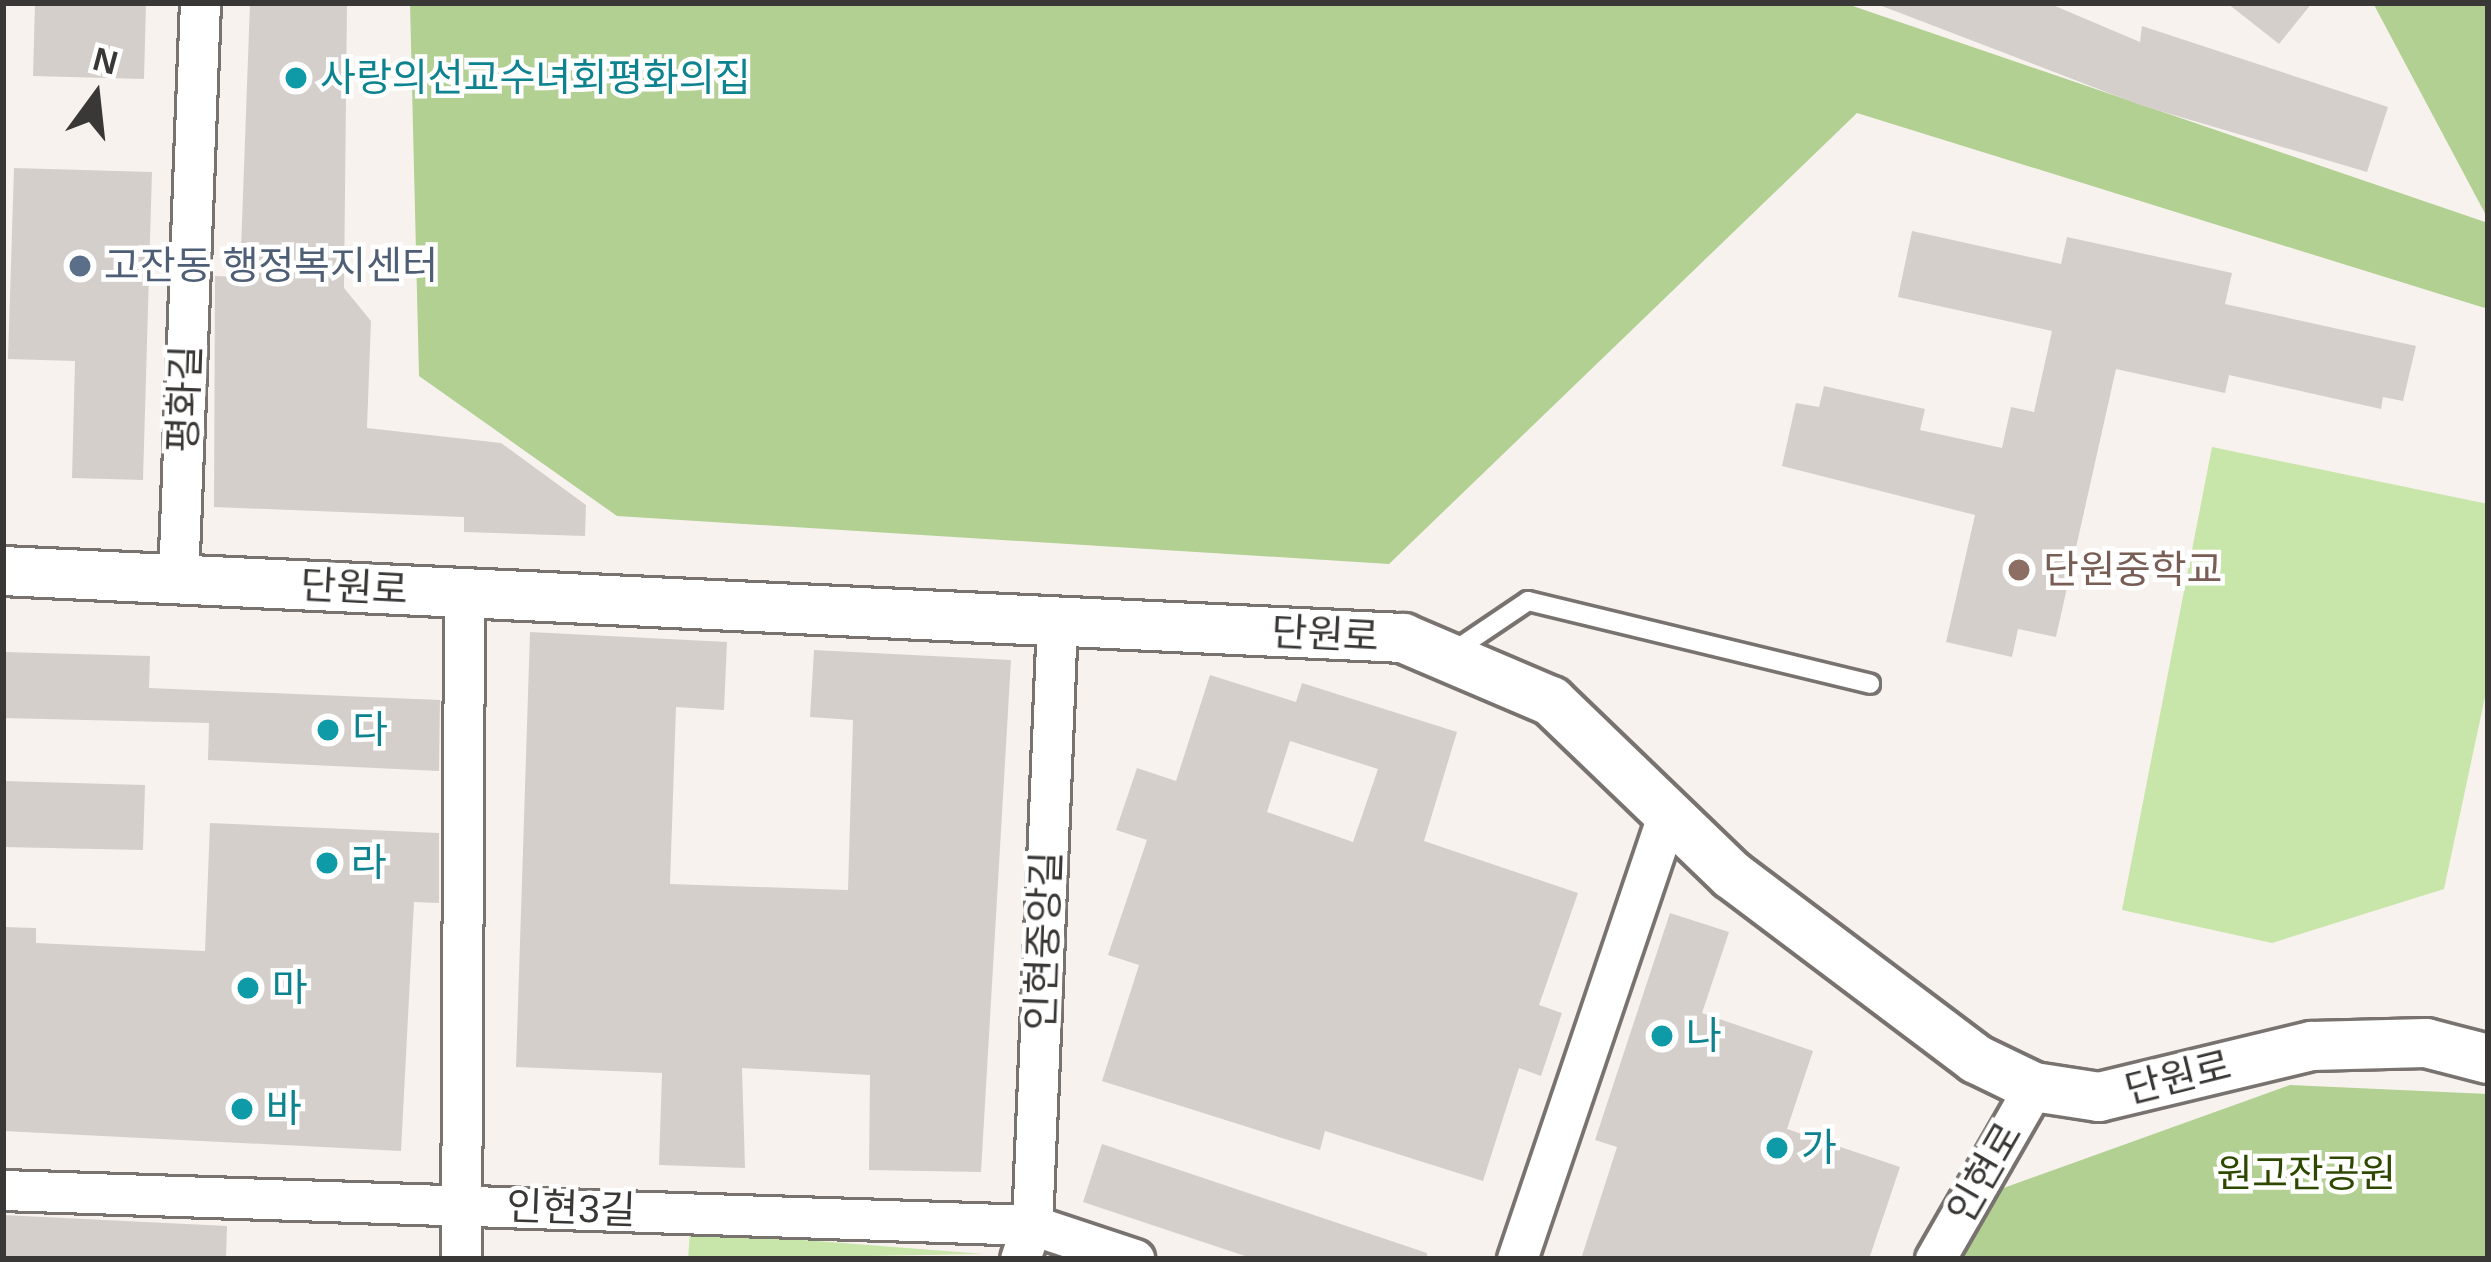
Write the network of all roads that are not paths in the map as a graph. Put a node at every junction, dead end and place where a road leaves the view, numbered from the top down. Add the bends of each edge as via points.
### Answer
1 (200, 3) edge
2 (3, 572) edge
3 (178, 580) junction
4 (464, 593) junction
5 (1057, 622) junction
6 (1449, 655) junction
7 (1870, 684) dead end
8 (1669, 811) junction
9 (2488, 1059) edge
10 (2034, 1087) junction
11 (3, 1190) edge
12 (461, 1206) junction
13 (1026, 1242) edge
14 (461, 1259) edge
15 (1134, 1259) edge
16 (1517, 1259) edge
17 (1936, 1259) edge

1 - 3 street, 평화길
2 - 3 street, 단원로
3 - 4 street, 단원로
4 - 5 street, 단원로
4 - 12 street
5 - 6 street, 단원로 via 1403,638
5 - 13 street, 인현중앙길
6 - 7 lane via 1528,601
6 - 8 street, 단원로 via 1551,701
8 - 10 street, 단원로 via 1807,932 1976,1059
8 - 16 street
9 - 10 street, 단원로 via 2426,1042 2312,1046 2099,1097
10 - 17 street, 인현로
11 - 12 street, 인현3길
12 - 13 street, 인현3길
12 - 14 street
13 - 15 street, 인현3길

